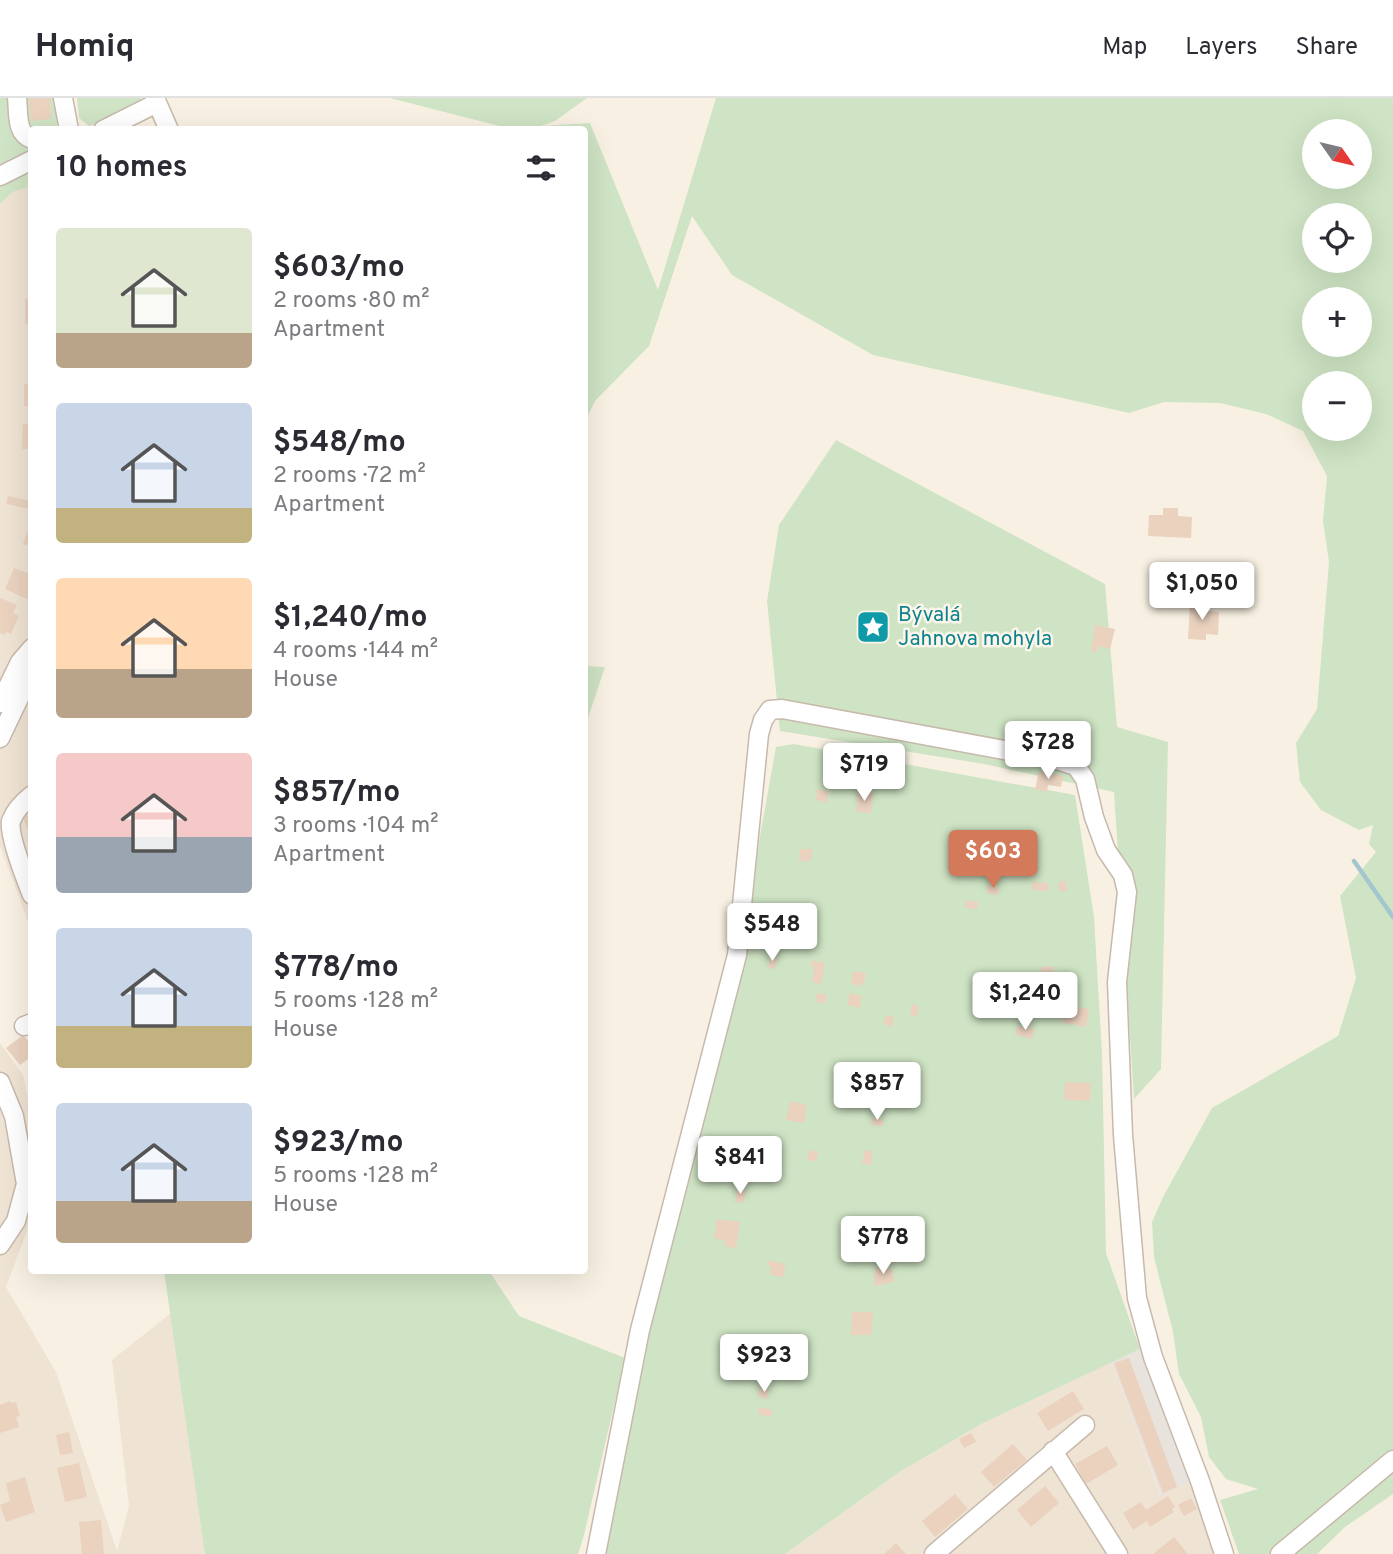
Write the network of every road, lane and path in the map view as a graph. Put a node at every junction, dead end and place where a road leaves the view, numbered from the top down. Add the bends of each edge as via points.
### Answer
1 (17, 98) edge
2 (62, 98) edge
3 (156, 101) edge
4 (68, 126) edge
5 (110, 126) edge
6 (167, 126) edge
7 (28, 137) edge
8 (28, 162) edge
9 (0, 176) edge
10 (28, 653) edge
11 (28, 679) edge
12 (0, 703) edge
13 (0, 738) edge
14 (28, 798) edge
15 (28, 884) edge
16 (0, 1082) edge
17 (8, 1131) edge
18 (0, 1245) edge
19 (1085, 1425) dead end
20 (1053, 1451) junction
21 (1393, 1460) edge
22 (596, 1554) edge
23 (934, 1554) edge
24 (1118, 1554) edge
25 (1224, 1554) edge
26 (1280, 1554) edge

1 - 7 street via 20,131
2 - 4 street
3 - 5 street
3 - 6 street
8 - 9 street
10 - 12 street
11 - 13 street
14 - 15 street via 10,823
16 - 17 street via 14,1116
17 - 18 street via 26,1184 16,1221
19 - 20 street
20 - 23 street
20 - 24 street
21 - 26 street
22 - 25 street via 640,1330 737,955 759,734 771,709 782,709 1053,759 1076,766 1085,779 1106,850 1123,875 1127,892 1117,982 1123,1135 1137,1298 1153,1357

